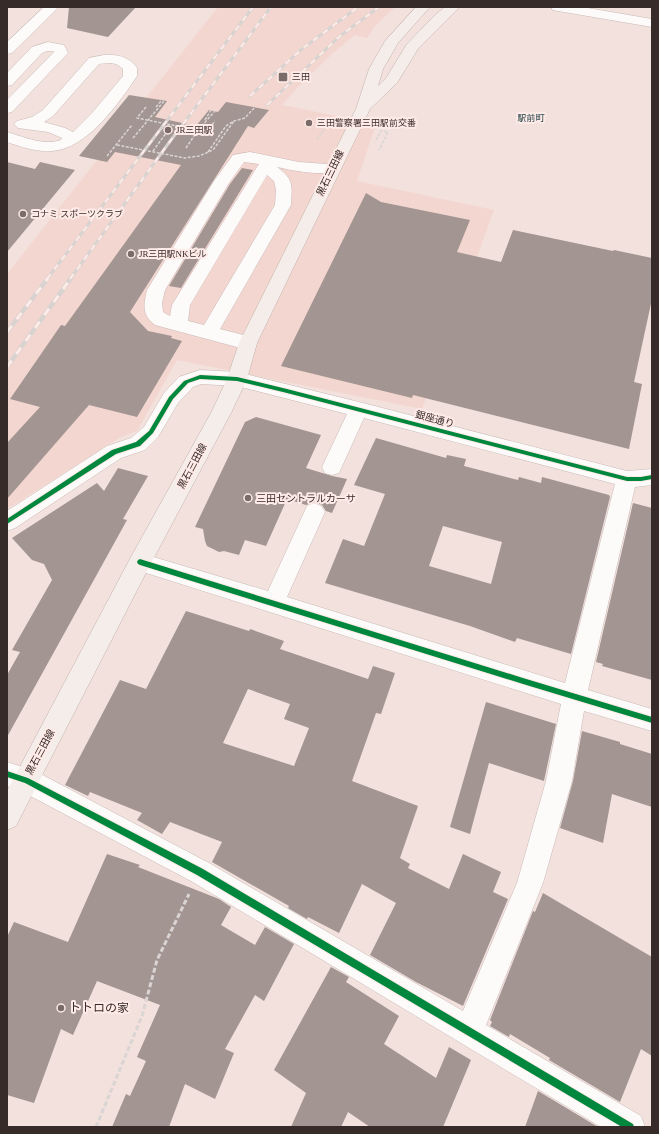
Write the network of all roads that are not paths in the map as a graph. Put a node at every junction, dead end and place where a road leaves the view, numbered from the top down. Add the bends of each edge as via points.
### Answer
1 (52, 7) edge
2 (424, 7) edge
3 (453, 7) edge
4 (558, 7) edge
5 (652, 23) edge
6 (12, 38) edge
7 (7, 50) edge
8 (7, 82) edge
9 (363, 108) junction
10 (7, 109) edge
11 (12, 126) edge
12 (66, 144) junction
13 (266, 164) junction
14 (333, 168) junction
15 (178, 325) junction
16 (209, 333) junction
17 (248, 343) junction
18 (237, 379) junction
19 (358, 409) junction
20 (332, 467) dead end
21 (652, 477) edge
22 (627, 479) junction
23 (314, 512) dead end
24 (7, 522) edge
25 (140, 562) junction
26 (274, 602) junction
27 (574, 697) junction
28 (652, 720) edge
29 (16, 777) edge
30 (7, 817) edge
31 (469, 1032) junction
32 (630, 1127) edge

1 - 6 street
2 - 9 main road, 黒石三田線 via 392,41 376,69
3 - 9 main road, 黒石三田線 via 412,47 392,80
4 - 5 street
6 - 7 street
8 - 10 street via 37,50 48,46 59,48 61,52 58,56
9 - 14 main road, 黒石三田線
11 - 12 street via 43,146
11 - 12 street via 45,128 66,134 70,137
11 - 12 street via 37,120 48,113 94,61 116,58 125,62 130,68 130,76 81,134
13 - 14 street
13 - 15 street via 181,305
13 - 15 street via 245,157 236,161 156,290 154,315
13 - 16 street via 282,179 283,205
14 - 17 main road, 黒石三田線
15 - 16 street
16 - 17 street
17 - 18 main road, 黒石三田線
18 - 19 street, 銀座通り
18 - 24 street, 銀座通り via 200,377 186,382 171,398 151,432 138,444 114,452
18 - 25 main road, 黒石三田線
19 - 20 street
19 - 22 street, 銀座通り
21 - 22 street, 銀座通り
22 - 27 street
23 - 26 street
25 - 26 street
25 - 29 main road, 黒石三田線
26 - 27 street
27 - 28 street
27 - 31 street via 559,782 530,883
29 - 30 main road, 黒石三田線
29 - 31 street via 200,872
31 - 32 street

